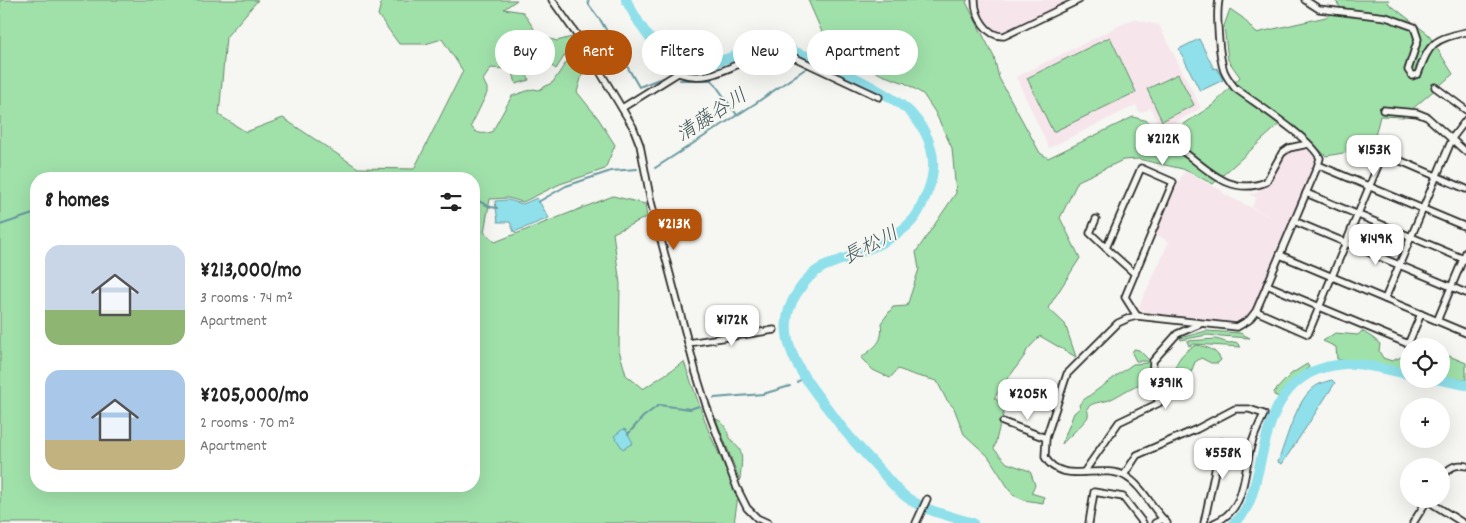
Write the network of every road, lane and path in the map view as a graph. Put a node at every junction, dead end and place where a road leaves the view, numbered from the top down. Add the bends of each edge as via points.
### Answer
1 (552, 0) edge
2 (975, 0) edge
3 (1079, 0) edge
4 (1219, 0) edge
5 (1305, 0) edge
6 (1466, 32) edge
7 (1435, 87) dead end
8 (879, 97) dead end
9 (622, 108) junction
10 (1383, 110) dead end
11 (1466, 110) edge
12 (1466, 120) edge
13 (1452, 140) junction
14 (1308, 144) junction
15 (1181, 150) dead end
16 (1466, 152) edge
17 (1318, 164) junction
18 (1436, 176) junction
19 (1370, 186) junction
20 (1466, 189) edge
21 (1306, 193) junction
22 (1423, 209) junction
23 (1358, 215) junction
24 (1096, 219) dead end
25 (1294, 221) junction
26 (1466, 227) edge
27 (1411, 237) junction
28 (1346, 243) junction
29 (1106, 248) junction
30 (1466, 252) edge
31 (1280, 255) junction
32 (1464, 260) edge
33 (1399, 265) junction
34 (1135, 274) junction
35 (1332, 277) junction
36 (1267, 284) junction
37 (1452, 287) junction
38 (1466, 293) edge
39 (1385, 299) junction
40 (1320, 306) junction
41 (1256, 311) junction
42 (1421, 314) junction
43 (1137, 316) junction
44 (1437, 321) junction
45 (1201, 323) junction
46 (774, 330) dead end
47 (1466, 333) edge
48 (688, 343) junction
49 (1003, 422) dead end
50 (1046, 438) junction
51 (1250, 448) junction
52 (1466, 466) edge
53 (1450, 468) edge
54 (1084, 472) junction
55 (1124, 475) junction
56 (926, 500) dead end
57 (1423, 508) edge
58 (1440, 508) edge
59 (917, 521) edge
60 (1165, 521) edge
61 (768, 523) edge
62 (1088, 523) edge
63 (1142, 523) edge
64 (1154, 523) edge
65 (1204, 523) edge
66 (1214, 523) edge
67 (1413, 523) edge
68 (1463, 523) edge

1 - 9 street
2 - 3 street via 988,31 1004,36
4 - 14 street via 1217,17 1222,64 1228,78 1235,88
5 - 6 street via 1319,9 1386,17 1414,27 1418,39 1408,70 1412,76 1418,74 1430,46 1438,40
7 - 11 street
8 - 9 street via 787,54 774,52 718,73 698,76 678,73
9 - 48 street via 640,146 651,202
10 - 13 street via 1428,117
12 - 13 street
13 - 16 street
13 - 18 street
14 - 15 street via 1282,153 1266,182 1248,185 1228,183 1218,178
14 - 17 street via 1317,151
17 - 19 street
17 - 21 street
18 - 19 street via 1382,156
18 - 20 street
18 - 22 street
19 - 22 street
19 - 23 street
21 - 23 street
21 - 25 street
22 - 26 street
22 - 27 street
23 - 27 street
23 - 28 street
24 - 29 street via 1090,233
25 - 28 street
25 - 31 street
27 - 32 street
27 - 33 street
28 - 33 street
28 - 35 street
29 - 34 street
29 - 34 street via 1141,168 1174,182
30 - 32 street
31 - 35 street
31 - 36 street
32 - 37 street
33 - 37 street
33 - 39 street
34 - 43 street via 1125,297
35 - 39 street
35 - 40 street
36 - 40 street
36 - 41 street
37 - 38 street
37 - 44 street
39 - 42 street
40 - 41 street via 1308,334
40 - 42 street via 1406,343
41 - 45 street via 1237,327
42 - 44 street
43 - 45 street
43 - 50 street via 1118,323 1066,374
44 - 47 street
45 - 54 street via 1177,334 1154,361 1152,383 1159,403 1120,422
46 - 48 street
48 - 61 street via 706,405 737,488 747,508
49 - 50 street
50 - 54 street via 1045,457 1048,463 1058,470
51 - 55 street via 1264,414 1235,409 1137,455
51 - 65 street via 1221,442
51 - 66 street via 1241,494 1230,512
52 - 53 street
54 - 55 street
55 - 60 street via 1135,483
56 - 59 street
57 - 67 street
58 - 68 street
60 - 64 street
62 - 63 street via 1094,492 1123,497

